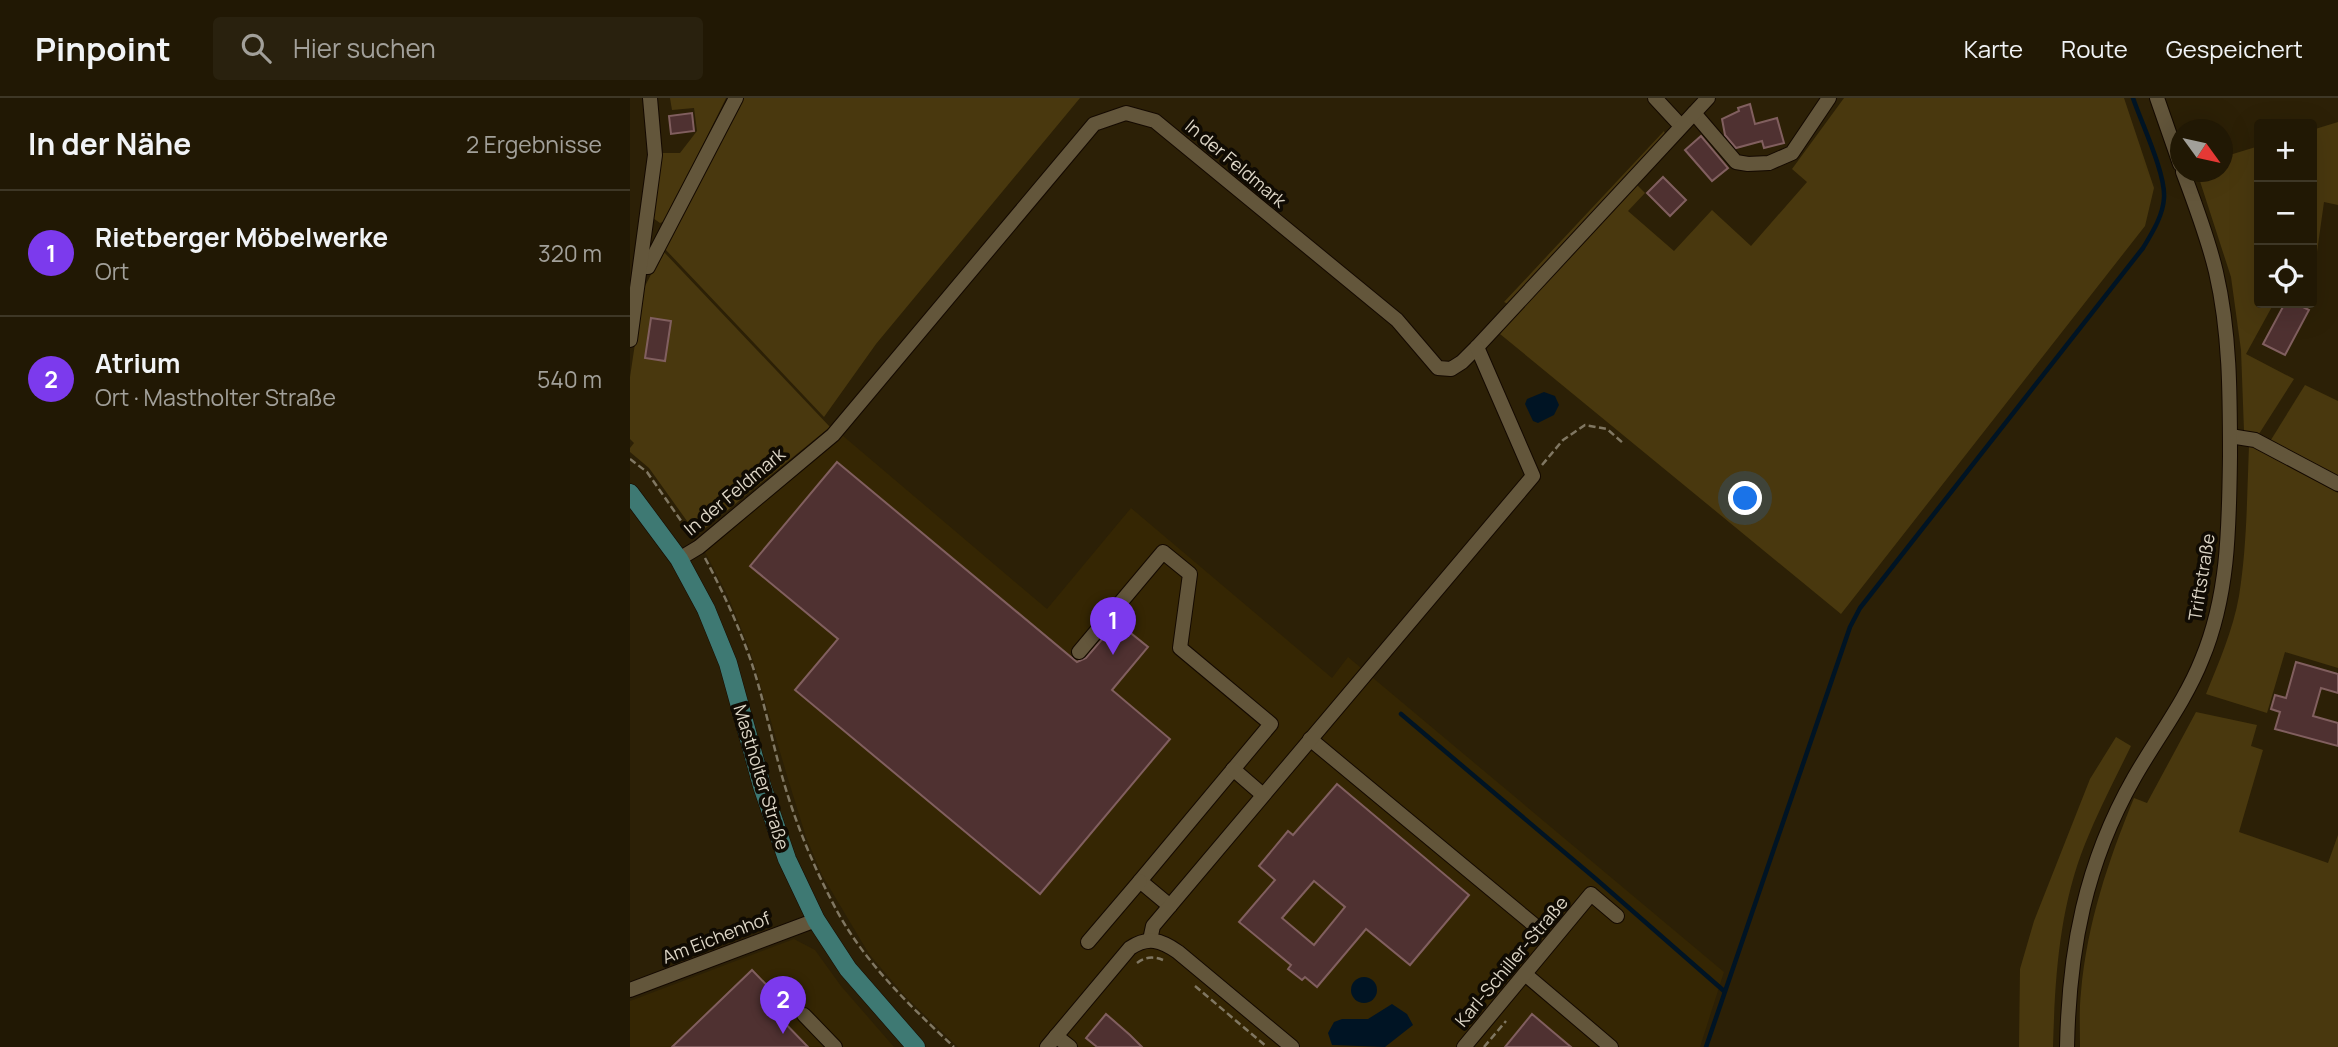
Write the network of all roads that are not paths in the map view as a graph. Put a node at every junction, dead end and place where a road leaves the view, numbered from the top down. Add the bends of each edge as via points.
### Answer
1 (650, 98) edge
2 (736, 98) edge
3 (1656, 98) edge
4 (1708, 98) edge
5 (1829, 98) edge
6 (2157, 98) edge
7 (1694, 113) junction
8 (1682, 126) junction
9 (2170, 135) edge
10 (2186, 182) edge
11 (646, 228) junction
12 (666, 232) junction
13 (641, 267) junction
14 (630, 340) edge
15 (1477, 347) junction
16 (2230, 436) junction
17 (2338, 484) edge
18 (630, 493) edge
19 (679, 559) junction
20 (1079, 652) dead end
21 (1310, 739) junction
22 (1233, 769) junction
23 (1263, 795) junction
24 (1140, 881) junction
25 (1170, 906) junction
26 (1618, 916) dead end
27 (816, 920) junction
28 (1539, 929) dead end
29 (1150, 940) junction
30 (1088, 942) dead end
31 (1525, 974) junction
32 (630, 990) edge
33 (804, 1015) dead end
34 (1051, 1042) edge
35 (1283, 1044) edge
36 (835, 1047) edge
37 (916, 1047) edge
38 (1070, 1047) edge
39 (1464, 1047) edge
40 (1611, 1047) edge
41 (2067, 1047) edge

1 - 11 street via 655,155
2 - 12 street
3 - 8 street
4 - 7 street, In der Feldmark
5 - 7 street via 1792,153 1769,163 1737,162
6 - 9 street
7 - 8 street, In der Feldmark
8 - 15 street, In der Feldmark
10 - 16 street, Triftstraße via 2216,272 2229,349
11 - 12 street
11 - 13 street
12 - 13 street via 648,267
13 - 14 street
15 - 19 street, In der Feldmark via 1451,369 1438,368 1396,320 1155,121 1126,113 1094,124 833,435
15 - 21 street via 1533,476
16 - 17 street via 2255,440
16 - 41 street, Triftstraße via 2228,530 2215,625 2180,703 2129,787 2099,851 2076,934
18 - 19 main road, Mastholter Straße
19 - 27 main road, Mastholter Straße via 728,663 766,799 787,859
20 - 22 street via 1163,552 1190,574 1180,648 1271,724
21 - 23 street
21 - 28 street
22 - 23 street
22 - 24 street
23 - 25 street
24 - 25 street
24 - 30 street
25 - 29 street via 1153,926
26 - 31 street, Karl-Schiller-Straße via 1591,894
27 - 32 street, Am Eichenhof
27 - 37 main road, Mastholter Straße via 848,968
29 - 34 street via 1130,948
29 - 35 street via 1162,941 1178,952
31 - 39 street, Karl-Schiller-Straße
31 - 40 street
33 - 36 street
34 - 38 street

